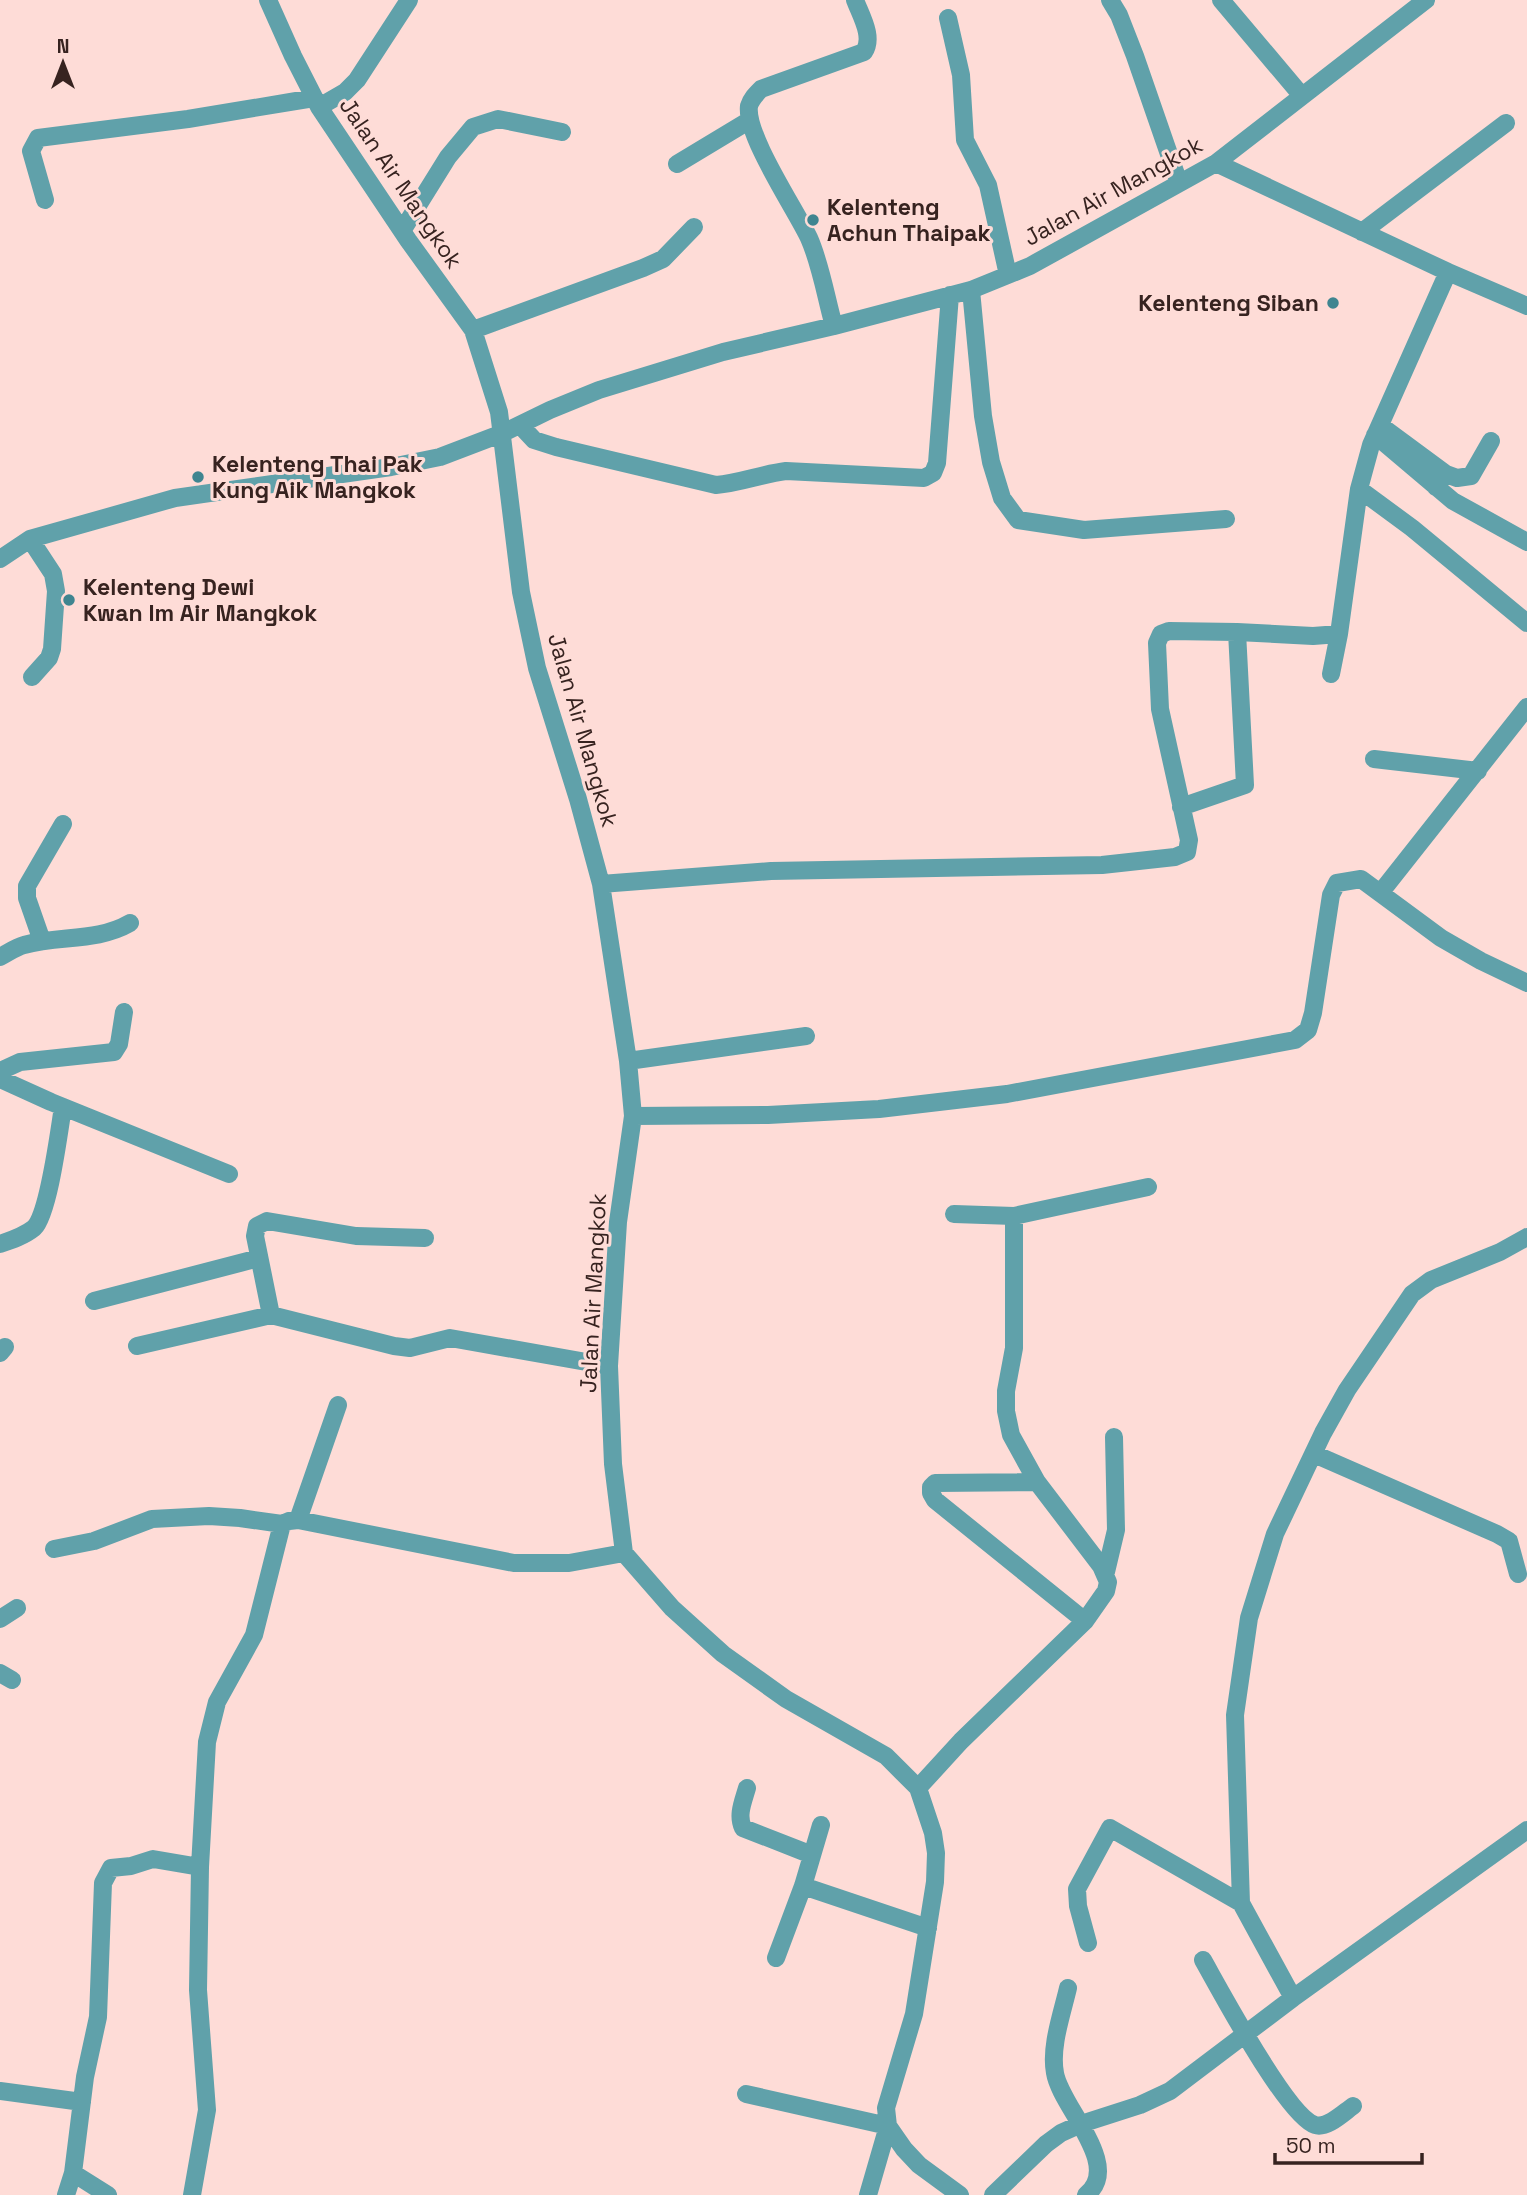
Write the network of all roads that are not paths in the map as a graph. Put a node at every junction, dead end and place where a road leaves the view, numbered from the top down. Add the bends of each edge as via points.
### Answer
1 (268, 0) edge
2 (409, 0) edge
3 (855, 0) edge
4 (1110, 0) edge
5 (1221, 0) edge
6 (1426, 0) edge
7 (948, 18) dead end
8 (1303, 96) junction
9 (316, 103) junction
10 (750, 120) junction
11 (1506, 123) dead end
12 (562, 132) dead end
13 (1216, 163) junction
14 (677, 164) dead end
15 (1179, 183) junction
16 (45, 200) dead end
17 (694, 227) dead end
18 (402, 231) junction
19 (1362, 232) junction
20 (1448, 272) junction
21 (1008, 275) junction
22 (971, 290) junction
23 (950, 295) junction
24 (1527, 306) edge
25 (834, 326) junction
26 (473, 330) junction
27 (520, 425) junction
28 (1377, 430) junction
29 (503, 433) junction
30 (1491, 441) dead end
31 (1441, 481) junction
32 (1359, 489) junction
33 (1226, 519) dead end
34 (30, 539) junction
35 (1527, 542) edge
36 (0, 559) edge
37 (1527, 623) edge
38 (1237, 632) junction
39 (1339, 634) junction
40 (1331, 674) dead end
41 (32, 677) dead end
42 (1523, 716) edge
43 (1374, 759) dead end
44 (1478, 771) junction
45 (1181, 807) junction
46 (63, 824) dead end
47 (601, 884) junction
48 (1381, 892) junction
49 (130, 923) dead end
50 (41, 941) junction
51 (0, 957) edge
52 (1527, 983) edge
53 (124, 1012) dead end
54 (806, 1035) dead end
55 (628, 1061) junction
56 (0, 1071) edge
57 (0, 1079) edge
58 (64, 1107) junction
59 (633, 1116) junction
60 (229, 1174) dead end
61 (1148, 1187) dead end
62 (954, 1214) dead end
63 (1014, 1216) junction
64 (1527, 1237) edge
65 (425, 1238) dead end
66 (0, 1244) edge
67 (259, 1258) junction
68 (94, 1301) dead end
69 (271, 1315) junction
70 (137, 1346) dead end
71 (609, 1366) junction
72 (338, 1405) dead end
73 (1114, 1437) dead end
74 (1314, 1454) junction
75 (1037, 1482) junction
76 (290, 1522) junction
77 (54, 1549) dead end
78 (624, 1553) junction
79 (1106, 1572) junction
80 (1518, 1574) dead end
81 (17, 1608) dead end
82 (0, 1619) edge
83 (1085, 1621) junction
84 (747, 1788) dead end
85 (918, 1788) junction
86 (821, 1825) dead end
87 (1527, 1830) edge
88 (811, 1855) junction
89 (200, 1867) junction
90 (803, 1885) junction
91 (1241, 1903) junction
92 (928, 1928) junction
93 (1088, 1943) dead end
94 (776, 1958) dead end
95 (1203, 1960) dead end
96 (1068, 1988) dead end
97 (1293, 1998) junction
98 (1245, 2034) junction
99 (0, 2091) edge
100 (746, 2094) dead end
101 (82, 2102) junction
102 (1353, 2106) dead end
103 (1081, 2124) junction
104 (888, 2126) junction
105 (73, 2173) junction
106 (66, 2195) edge
107 (108, 2195) edge
108 (192, 2195) edge
109 (868, 2195) edge
110 (960, 2195) edge
111 (993, 2195) edge
112 (1086, 2195) edge

1 - 9 street, Jalan Air Mangkok
2 - 9 street via 357,80 345,92
3 - 10 street via 868,37 864,52 761,89 749,106
4 - 15 street
5 - 8 street
6 - 8 street, Jalan Air Mangkok
7 - 21 street via 961,75 965,140 988,185
8 - 13 street, Jalan Air Mangkok
9 - 16 street via 38,138 31,151
9 - 18 street, Jalan Air Mangkok
10 - 14 street
10 - 25 street via 810,239
11 - 19 street
12 - 18 street via 498,119 473,127 448,157
13 - 15 street, Jalan Air Mangkok
13 - 19 street
15 - 21 street, Jalan Air Mangkok
17 - 26 street via 663,259
18 - 26 street, Jalan Air Mangkok
19 - 20 street
20 - 24 street
20 - 28 street
21 - 22 street, Jalan Air Mangkok
22 - 23 street, Jalan Air Mangkok
22 - 33 street via 991,462 1002,498 1018,520 1084,530
23 - 25 street, Jalan Air Mangkok
23 - 27 street via 937,463 933,473 924,478 786,471 716,485 556,447 534,440
25 - 27 street, Jalan Air Mangkok via 723,352 599,390
26 - 29 street, Jalan Air Mangkok
27 - 29 street, Jalan Air Mangkok
28 - 31 street
28 - 32 street
29 - 34 street, Jalan Air Mangkok via 440,457 175,498
29 - 47 street, Jalan Air Mangkok via 521,593 537,668
30 - 31 street via 1471,476
31 - 35 street via 1453,501
32 - 37 street
32 - 39 street
34 - 36 street, Jalan Air Mangkok
34 - 41 street via 53,574 56,591 52,649
38 - 39 street
38 - 45 street via 1245,785
38 - 45 street via 1169,631 1161,634 1157,643 1160,709
39 - 40 street
42 - 44 street
43 - 44 street
44 - 48 street
45 - 47 street via 1189,840 1187,852 1175,857 1102,865 771,871
46 - 50 street via 27,886
47 - 55 street, Jalan Air Mangkok
48 - 52 street via 1441,938
48 - 59 street via 1361,879 1337,883 1331,895 1313,1013 1308,1030 1295,1040 1007,1094 892,1108
49 - 50 street via 96,936
50 - 51 street via 21,945
53 - 56 street via 114,1052 20,1062
54 - 55 street
55 - 59 street, Jalan Air Mangkok
57 - 58 street
58 - 60 street
58 - 66 street via 36,1226
59 - 71 street, Jalan Air Mangkok via 618,1222
61 - 63 street
62 - 63 street
63 - 75 street via 1014,1348 1006,1411 1011,1435
64 - 74 street via 1431,1280 1412,1294 1347,1390
65 - 67 street via 356,1236 267,1221 257,1226
67 - 68 street
67 - 69 street
69 - 70 street
69 - 71 street via 394,1346 410,1348 450,1338
71 - 78 street, Jalan Air Mangkok via 612,1464
72 - 76 street
73 - 79 street via 1116,1530
74 - 80 street via 1509,1541
74 - 91 street via 1275,1534 1249,1618 1235,1715
75 - 79 street
75 - 83 street via 935,1483 931,1493
76 - 77 street via 209,1516 152,1519 94,1541
76 - 78 street via 514,1563 569,1563
76 - 89 street via 254,1635 217,1702 207,1742
78 - 85 street via 673,1608 723,1654 786,1699 886,1756
79 - 83 street via 1106,1591
81 - 82 street
83 - 85 street
84 - 88 street via 740,1821 744,1828
85 - 92 street via 936,1853
86 - 88 street
87 - 97 street
88 - 90 street
89 - 101 street via 153,1858 111,1868 103,1883 98,2017
89 - 108 street via 198,1990 207,2110
90 - 92 street
90 - 94 street
91 - 93 street via 1110,1828 1077,1889
91 - 97 street
92 - 104 street via 914,2014 886,2108
95 - 98 street
96 - 103 street via 1053,2060 1055,2077
97 - 98 street
98 - 102 street via 1279,2086 1310,2122 1324,2126
98 - 103 street via 1170,2091
99 - 101 street
100 - 104 street
101 - 105 street
103 - 111 street via 1046,2144
103 - 112 street via 1099,2172 1098,2182
104 - 109 street
104 - 110 street via 919,2165
105 - 106 street
105 - 107 street

